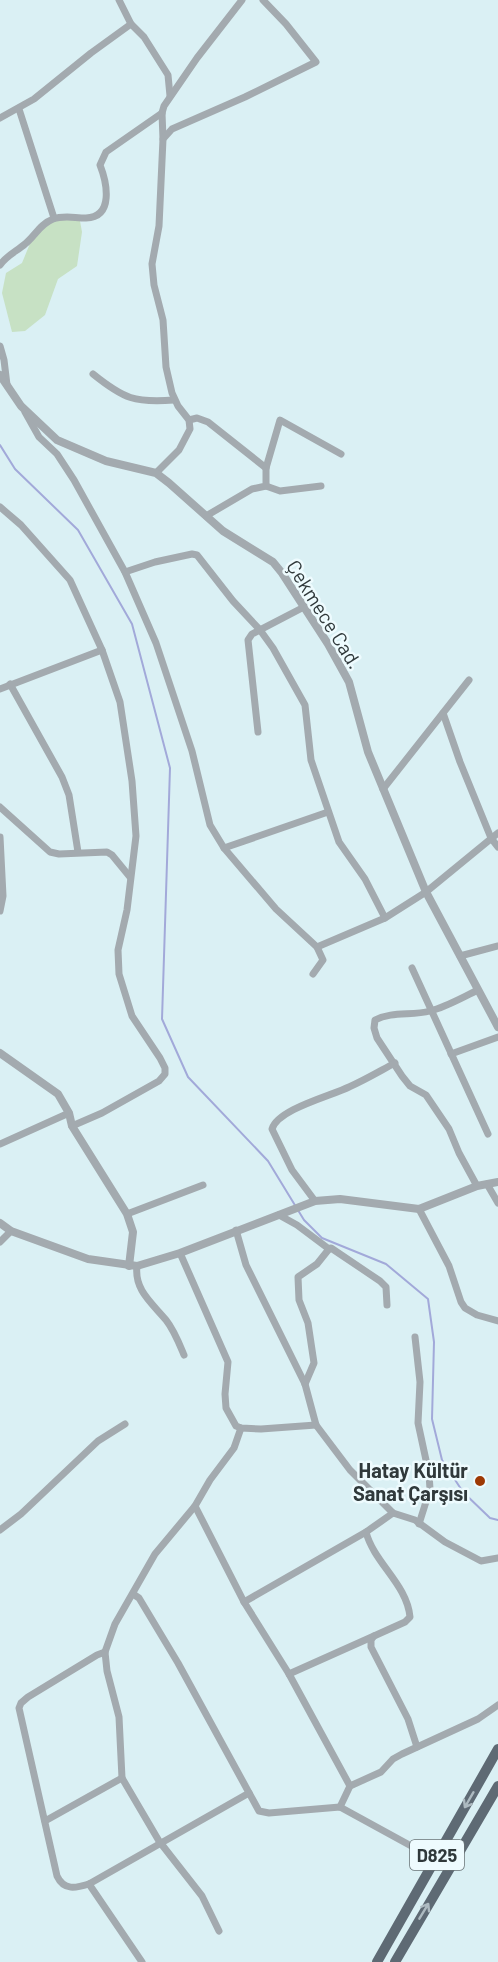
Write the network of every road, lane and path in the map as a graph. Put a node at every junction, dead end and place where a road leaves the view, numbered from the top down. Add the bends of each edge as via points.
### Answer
1 (119, 0) edge
2 (242, 0) edge
3 (263, 0) edge
4 (131, 24) junction
5 (170, 96) junction
6 (19, 109) junction
7 (162, 113) junction
8 (0, 118) edge
9 (163, 140) junction
10 (54, 218) junction
11 (0, 265) edge
12 (0, 346) edge
13 (93, 374) dead end
14 (0, 375) edge
15 (7, 385) junction
16 (174, 400) junction
17 (21, 406) junction
18 (189, 420) junction
19 (341, 454) dead end
20 (266, 468) junction
21 (156, 473) junction
22 (266, 486) junction
23 (321, 486) dead end
24 (0, 507) edge
25 (206, 516) junction
26 (124, 572) junction
27 (304, 607) junction
28 (260, 630) junction
29 (102, 650) junction
30 (469, 680) dead end
31 (10, 684) junction
32 (0, 689) edge
33 (443, 713) junction
34 (258, 732) dead end
35 (383, 789) junction
36 (0, 807) edge
37 (328, 813) junction
38 (498, 833) edge
39 (0, 837) edge
40 (491, 838) junction
41 (498, 847) edge
42 (224, 848) junction
43 (78, 852) junction
44 (1, 861) edge
45 (130, 877) junction
46 (426, 892) junction
47 (0, 911) edge
48 (385, 918) junction
49 (498, 946) edge
50 (317, 947) junction
51 (460, 956) junction
52 (412, 968) dead end
53 (313, 974) dead end
54 (478, 990) junction
55 (432, 1011) junction
56 (498, 1027) edge
57 (498, 1037) edge
58 (0, 1053) edge
59 (452, 1054) junction
60 (395, 1063) junction
61 (69, 1113) junction
62 (72, 1125) junction
63 (488, 1134) dead end
64 (0, 1144) edge
65 (498, 1182) edge
66 (487, 1184) junction
67 (203, 1185) dead end
68 (477, 1186) junction
69 (315, 1201) junction
70 (498, 1203) edge
71 (419, 1209) junction
72 (127, 1214) junction
73 (279, 1215) junction
74 (0, 1223) edge
75 (236, 1230) junction
76 (11, 1231) junction
77 (0, 1242) edge
78 (329, 1249) junction
79 (180, 1253) junction
80 (133, 1266) junction
81 (387, 1305) dead end
82 (498, 1321) edge
83 (416, 1337) dead end
84 (184, 1355) dead end
85 (305, 1384) junction
86 (125, 1424) dead end
87 (316, 1425) junction
88 (241, 1428) junction
89 (195, 1506) junction
90 (393, 1513) junction
91 (419, 1524) junction
92 (0, 1530) edge
93 (366, 1532) junction
94 (498, 1558) edge
95 (133, 1594) junction
96 (244, 1602) junction
97 (374, 1636) junction
98 (105, 1652) junction
99 (289, 1674) junction
100 (498, 1705) edge
101 (417, 1747) junction
102 (498, 1749) edge
103 (122, 1778) junction
104 (350, 1786) junction
105 (498, 1786) edge
106 (249, 1793) junction
107 (340, 1807) junction
108 (45, 1821) junction
109 (161, 1844) junction
110 (435, 1858) junction
111 (90, 1884) junction
112 (219, 1931) dead end
113 (142, 1962) edge
114 (377, 1962) edge
115 (395, 1962) edge

1 - 4 street
2 - 5 street
3 - 9 street via 316,62 172,129
4 - 5 street via 168,75
4 - 6 street
5 - 7 street
6 - 8 street
6 - 10 street
7 - 9 street
7 - 10 street via 106,152 100,165 106,179 106,204 100,213 85,218
9 - 16 street via 159,226 152,264
10 - 11 street
12 - 15 street
13 - 16 street via 129,398 149,402
14 - 15 street, Çekmece Cad.
15 - 17 street, Çekmece Cad.
16 - 18 street
17 - 21 street, Çekmece Cad. via 57,440 106,461
17 - 26 street via 39,437 57,454 74,480
18 - 20 street via 208,422
18 - 21 street via 186,439
19 - 20 street via 280,420
20 - 22 street
21 - 25 street, Çekmece Cad.
22 - 23 street via 280,491
22 - 25 street via 252,489
24 - 29 street via 70,579
25 - 27 street, Çekmece Cad. via 273,562
26 - 28 street via 155,561 197,555
26 - 42 street via 156,642 192,751 210,825
27 - 28 street
27 - 35 street, Çekmece Cad. via 349,682 368,752
28 - 34 street via 248,640
28 - 37 street via 305,705 311,760
29 - 31 street
29 - 45 street via 120,702 132,781 136,836
30 - 33 street
31 - 32 street
31 - 43 street via 62,777 69,795
33 - 35 street
33 - 40 street
35 - 46 street, Çekmece Cad.
36 - 43 street via 50,852
37 - 42 street
37 - 48 street via 339,842
38 - 40 street
39 - 44 street
40 - 41 street
40 - 46 street
42 - 50 street via 276,909
43 - 45 street via 106,852
44 - 47 street
45 - 62 street via 118,950 119,974 132,1016 160,1058 165,1074 102,1113
46 - 48 street
46 - 51 street, Çekmece Cad.
48 - 50 street
49 - 51 street
50 - 53 street via 323,960
51 - 54 street, Çekmece Cad.
52 - 55 street
54 - 55 street
54 - 56 street, Çekmece Cad.
55 - 59 street
55 - 60 street via 375,1020 377,1038
57 - 59 street
58 - 61 street via 58,1094
59 - 63 street
60 - 68 street via 410,1086 426,1095 449,1129
60 - 69 street via 293,1110 273,1124 292,1170
61 - 62 street
61 - 64 street
62 - 72 street
65 - 66 street
66 - 68 street
66 - 70 street
67 - 72 street
68 - 71 street
69 - 71 street via 340,1199
69 - 73 street
71 - 82 street via 449,1266 465,1308
72 - 80 street via 133,1232
73 - 75 street
73 - 78 street
74 - 76 street
75 - 79 street
75 - 85 street via 246,1265
76 - 77 street
76 - 80 street via 88,1259
78 - 81 street via 386,1287
78 - 85 street via 317,1264 298,1277 299,1300 308,1323 314,1363
79 - 80 street
79 - 88 street via 228,1362 226,1408
80 - 84 street via 141,1290 167,1321
83 - 91 street via 418,1423 430,1489
85 - 87 street
86 - 92 street via 98,1441
87 - 88 street
87 - 90 street via 350,1470
88 - 89 street via 234,1448
89 - 95 street via 154,1554
89 - 96 street
90 - 91 street
90 - 93 street
91 - 94 street via 481,1561
93 - 96 street
93 - 97 street via 409,1606 410,1617
95 - 98 street via 115,1624
95 - 106 street via 178,1663
96 - 99 street
97 - 99 street
97 - 101 street via 374,1656 408,1719
98 - 103 street via 119,1717
98 - 108 street via 28,1697 19,1708
99 - 104 street
100 - 101 street via 478,1719
101 - 104 street via 393,1759 381,1772
102 -> 110 highway, D825
103 - 108 street
103 - 109 street
104 - 107 street
115 -> 105 highway, D825
106 - 107 street via 261,1812
106 - 109 street
107 - 110 street
108 - 111 street via 60,1883 71,1888
109 - 111 street
109 - 112 street via 201,1896
110 - 114 highway, D825
111 - 113 street

